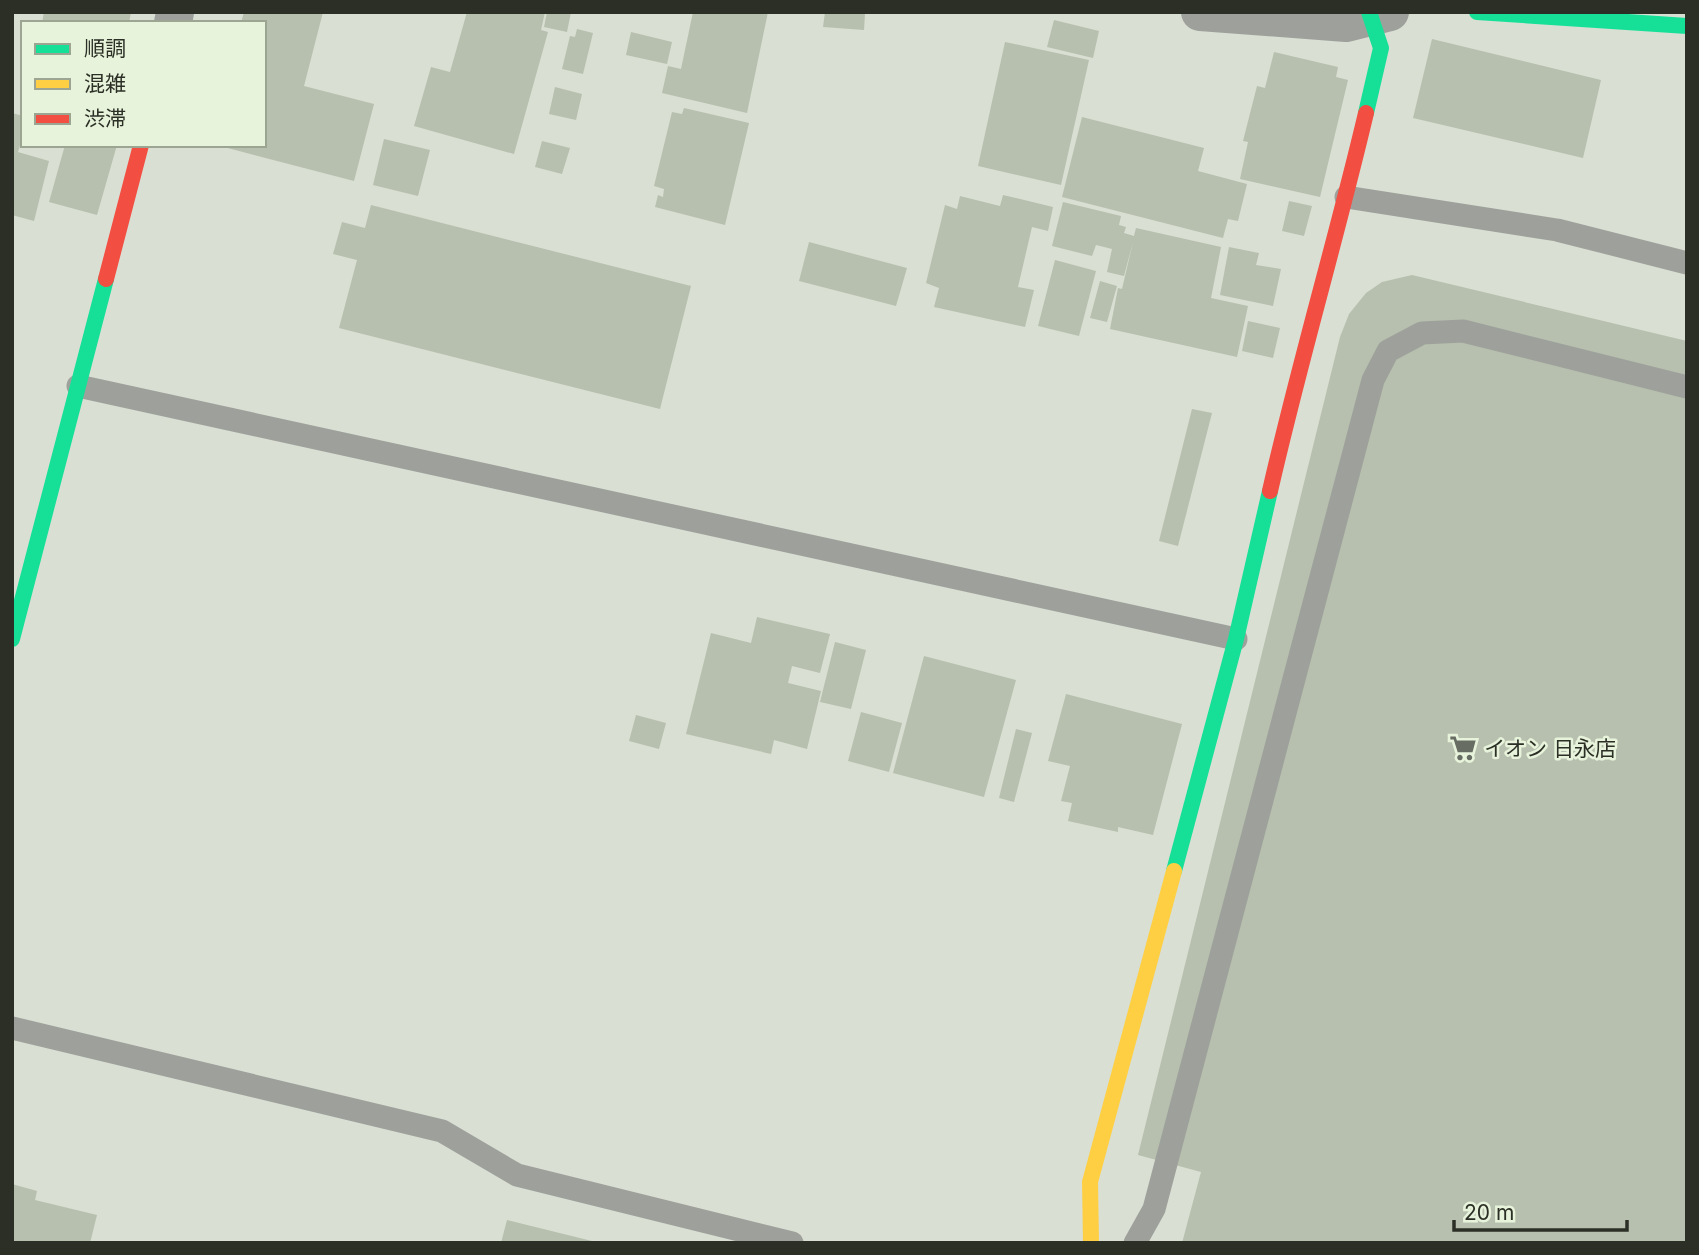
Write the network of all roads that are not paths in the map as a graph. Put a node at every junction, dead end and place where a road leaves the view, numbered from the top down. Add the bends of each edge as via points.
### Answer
1 (1200, 12) edge
2 (1477, 12) edge
3 (1376, 14) edge
4 (1687, 26) edge
5 (140, 147) edge
6 (1346, 197) junction
7 (1687, 263) edge
8 (78, 386) junction
9 (1687, 387) edge
10 (12, 639) edge
11 (1236, 639) junction
12 (12, 1028) edge
13 (792, 1243) edge
14 (1091, 1243) edge
15 (1135, 1243) edge

1 - 3 street via 1346,23
2 - 4 street
3 - 6 street via 1381,48
5 - 8 street
6 - 7 lane via 1557,230
6 - 11 street via 1294,386
8 - 10 street
8 - 11 lane
9 - 15 lane via 1463,331 1422,333 1388,351 1373,380 1154,1209
11 - 14 street via 1090,1182
12 - 13 lane via 442,1131 517,1175

